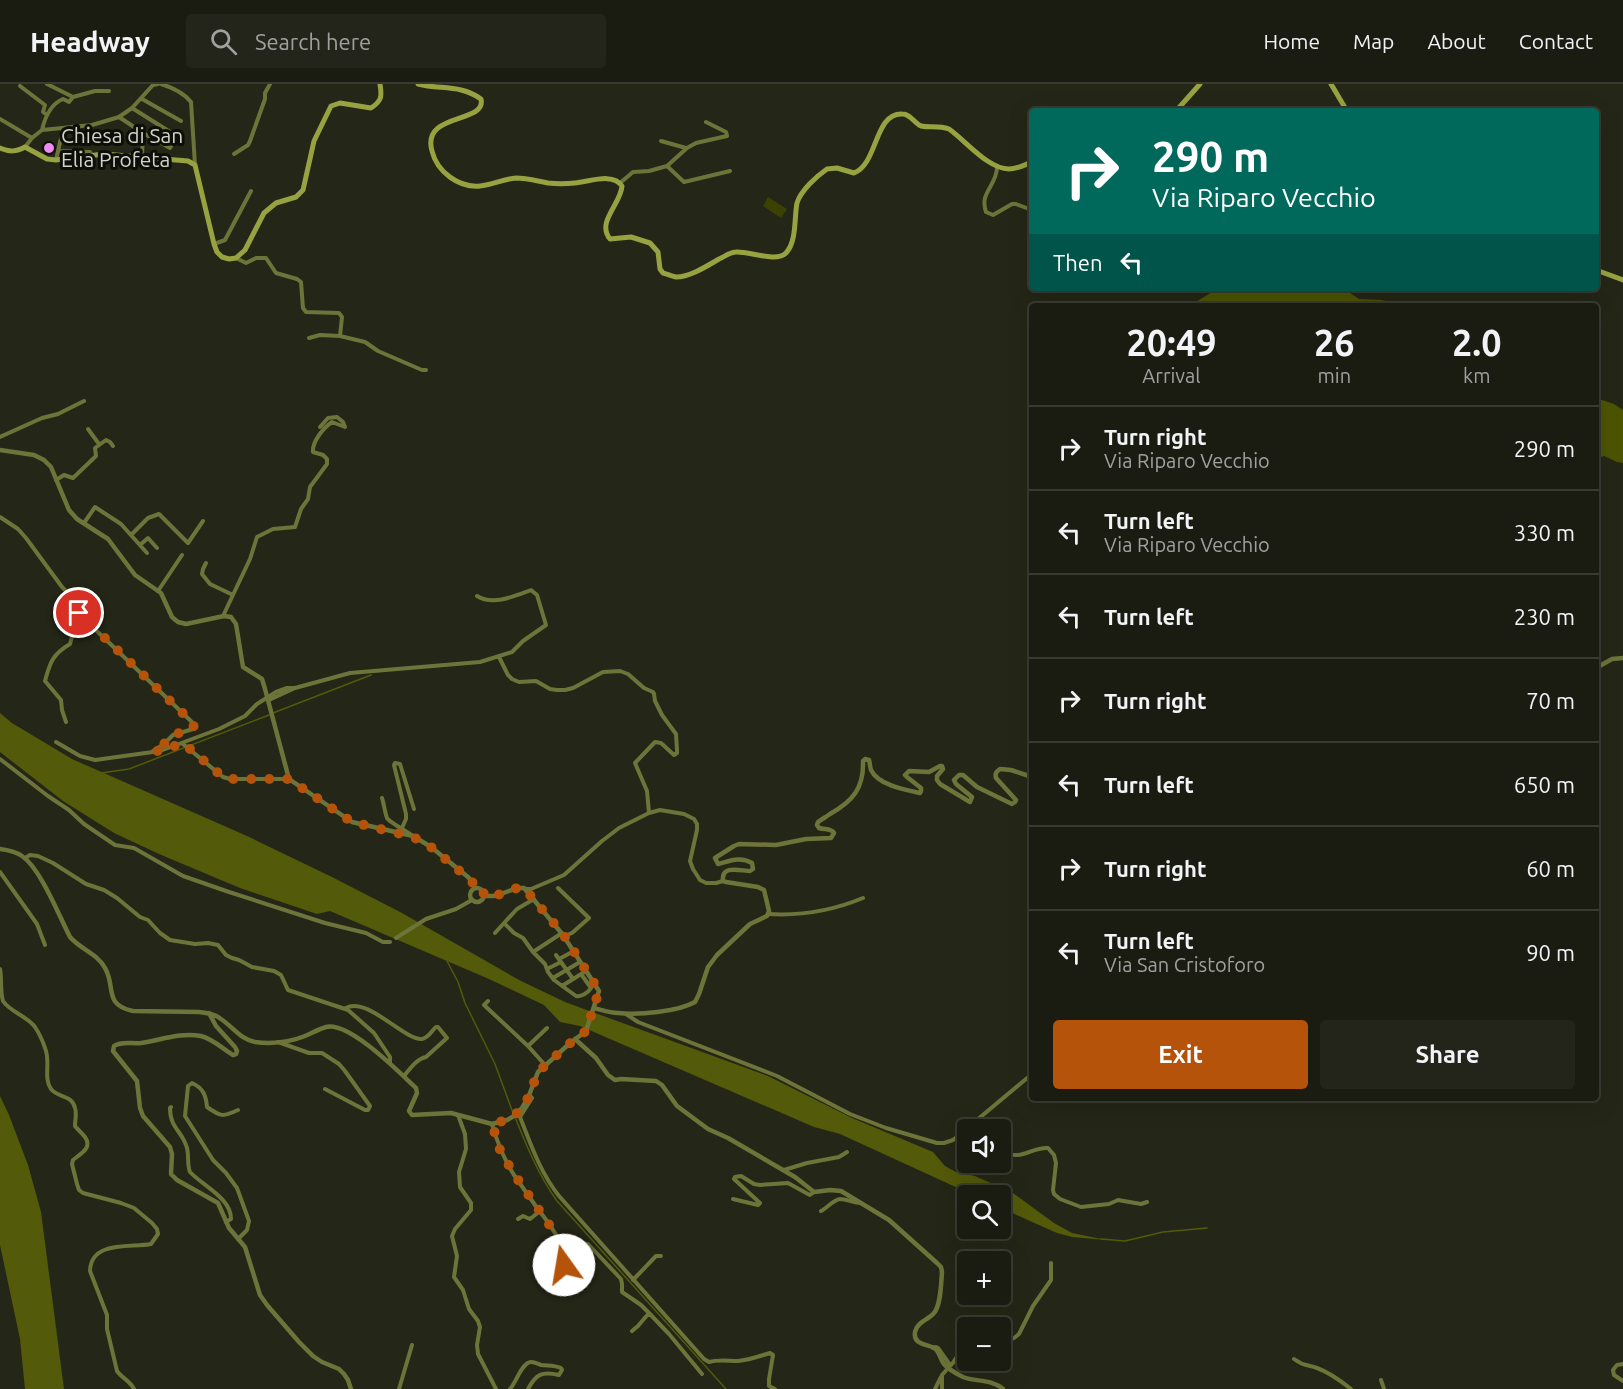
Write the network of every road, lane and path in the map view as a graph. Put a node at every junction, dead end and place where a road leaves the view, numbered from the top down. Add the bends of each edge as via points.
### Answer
1 (47, 84) edge
2 (159, 84) edge
3 (270, 84) edge
4 (380, 84) edge
5 (418, 84) edge
6 (1200, 84) edge
7 (1331, 84) edge
8 (20, 86) dead end
9 (109, 91) dead end
10 (73, 97) junction
11 (142, 99) junction
12 (132, 108) junction
13 (1179, 108) edge
14 (1345, 108) edge
15 (47, 115) junction
16 (119, 117) junction
17 (0, 119) edge
18 (181, 121) dead end
19 (706, 122) dead end
20 (63, 129) junction
21 (42, 130) junction
22 (143, 133) junction
23 (32, 138) junction
24 (661, 141) dead end
25 (26, 147) junction
26 (0, 148) edge
27 (687, 148) junction
28 (58, 151) junction
29 (234, 154) dead end
30 (92, 156) junction
31 (142, 156) junction
32 (56, 160) junction
33 (1029, 163) edge
34 (195, 165) junction
35 (667, 166) junction
36 (997, 167) junction
37 (730, 171) dead end
38 (620, 183) junction
39 (251, 191) dead end
40 (1029, 209) edge
41 (214, 244) junction
42 (236, 258) junction
43 (1599, 271) edge
44 (1623, 280) edge
45 (340, 336) junction
46 (309, 338) dead end
47 (426, 370) dead end
48 (84, 401) dead end
49 (320, 427) dead end
50 (88, 429) dead end
51 (0, 437) edge
52 (99, 444) junction
53 (113, 446) dead end
54 (0, 450) edge
55 (56, 480) junction
56 (0, 517) edge
57 (203, 521) dead end
58 (84, 523) junction
59 (131, 535) junction
60 (140, 545) junction
61 (157, 548) dead end
62 (147, 553) dead end
63 (182, 555) dead end
64 (206, 563) dead end
65 (158, 591) junction
66 (233, 595) junction
67 (477, 596) dead end
68 (76, 615) junction
69 (223, 616) junction
70 (499, 657) junction
71 (1623, 658) edge
72 (1599, 666) edge
73 (296, 688) junction
74 (269, 700) junction
75 (66, 722) dead end
76 (56, 742) dead end
77 (184, 744) junction
78 (153, 751) junction
79 (0, 759) edge
80 (1029, 776) edge
81 (289, 779) junction
82 (382, 798) dead end
83 (414, 809) dead end
84 (649, 813) junction
85 (402, 828) junction
86 (413, 837) junction
87 (0, 849) edge
88 (25, 858) junction
89 (0, 872) edge
90 (723, 881) junction
91 (474, 888) junction
92 (524, 888) junction
93 (558, 888) dead end
94 (484, 896) junction
95 (863, 898) dead end
96 (534, 899) junction
97 (472, 900) junction
98 (768, 914) junction
99 (504, 923) junction
100 (495, 933) dead end
101 (563, 934) junction
102 (396, 938) dead end
103 (390, 942) dead end
104 (45, 945) dead end
105 (574, 951) junction
106 (533, 952) junction
107 (558, 959) junction
108 (580, 962) junction
109 (0, 969) edge
110 (547, 969) junction
111 (567, 970) junction
112 (584, 972) junction
113 (553, 978) junction
114 (573, 979) junction
115 (562, 986) junction
116 (488, 1001) dead end
117 (345, 1009) junction
118 (594, 1009) junction
119 (209, 1013) junction
120 (626, 1014) junction
121 (547, 1028) dead end
122 (575, 1039) junction
123 (277, 1042) junction
124 (528, 1046) junction
125 (390, 1062) junction
126 (545, 1065) junction
127 (404, 1076) junction
128 (1029, 1077) edge
129 (325, 1089) dead end
130 (529, 1096) junction
131 (171, 1107) dead end
132 (238, 1110) dead end
133 (457, 1114) junction
134 (979, 1119) edge
135 (492, 1124) junction
136 (957, 1137) edge
137 (848, 1152) dead end
138 (1011, 1155) edge
139 (783, 1170) junction
140 (814, 1192) junction
141 (733, 1199) dead end
142 (1147, 1202) dead end
143 (861, 1203) junction
144 (540, 1211) junction
145 (821, 1211) dead end
146 (518, 1219) dead end
147 (226, 1222) junction
148 (238, 1239) junction
149 (661, 1256) dead end
150 (539, 1257) dead end
151 (565, 1257) junction
152 (1051, 1263) dead end
153 (633, 1280) junction
154 (649, 1313) junction
155 (632, 1331) dead end
156 (1011, 1339) edge
157 (411, 1345) dead end
158 (957, 1358) edge
159 (1294, 1359) dead end
160 (1623, 1364) edge
161 (949, 1367) junction
162 (702, 1374) dead end
163 (942, 1376) junction
164 (1381, 1380) dead end
165 (1623, 1381) edge
166 (134, 1389) edge
167 (351, 1389) edge
168 (399, 1389) edge
169 (496, 1389) edge
170 (510, 1389) edge
171 (528, 1389) edge
172 (775, 1389) edge
173 (934, 1389) edge
174 (942, 1389) edge
175 (1003, 1389) edge
176 (1351, 1389) edge
177 (1384, 1389) edge

1 - 10 street
2 - 11 street via 153,85
2 - 34 street via 191,102
3 - 29 street via 248,145
4 - 42 main road via 378,104 371,108 340,103 331,106 314,141 303,190 264,213
5 - 38 main road via 459,88 481,99 475,113 442,124 432,136 430,144 436,162 458,182 479,187 520,178 573,184 613,179
6 - 13 main road
7 - 14 main road
8 - 15 street via 45,105 43,112
9 - 10 street
10 - 15 street via 69,102 57,102
11 - 12 street
11 - 18 street
12 - 16 street
12 - 22 street via 175,135 175,139 170,148
15 - 21 street
16 - 20 street
16 - 22 street
17 - 23 street
19 - 27 street via 727,136 703,140
20 - 21 street
20 - 28 street
21 - 23 street
22 - 31 street
23 - 25 street
24 - 27 street
25 - 26 main road via 17,151
25 - 32 main road
27 - 35 street
28 - 30 street via 90,152
28 - 32 street
30 - 31 main road
30 - 32 main road
31 - 34 main road
33 - 36 main road via 1010,169
34 - 41 main road
35 - 37 street via 688,182
35 - 38 street via 633,172
36 - 38 main road via 949,129 920,125 907,115 895,115 885,123 862,169 854,173 827,168 805,190 797,203 790,246 780,257 736,252 675,277 660,269 658,252 650,243 631,237 608,237 606,227 622,191
36 - 40 street via 984,198 986,212 993,215 1012,204
39 - 41 street via 225,240
41 - 42 main road via 222,257
42 - 45 street via 246,263 264,257 276,273 299,280 305,311 339,313
43 - 44 main road
45 - 46 street
45 - 47 street via 364,342
48 - 51 street
49 - 66 street via 328,418 336,417 345,427 332,422 325,426 312,447 313,452 327,459 327,464 310,487 295,527 273,529 257,537
50 - 52 street
52 - 53 street via 107,440
52 - 55 street via 96,456 73,478 64,475
54 - 55 street via 44,460
55 - 58 street via 69,510
56 - 68 street via 18,529 72,597
57 - 59 street via 188,543 159,514 148,518
58 - 59 street via 96,507
58 - 65 street via 108,539 135,575
59 - 60 street
60 - 61 street via 148,538
60 - 62 street
63 - 65 street
64 - 66 street via 202,574 210,584
65 - 69 street via 178,622 186,624
66 - 69 street
67 - 70 street via 504,599 531,590 537,595 545,627
68 - 75 street via 70,644 53,658 45,681 61,700
68 - 78 street via 194,724 193,729 173,735
69 - 74 street via 231,617 236,624 243,667 262,680
70 - 73 street via 350,673
70 - 84 street via 508,675 519,682 536,681 550,689 565,690 603,672 620,671 653,692 662,715 676,734 677,750 674,755 657,741 635,764 647,791
71 - 72 street
73 - 74 street
73 - 77 street via 276,692 245,716
74 - 81 street
76 - 78 street via 95,760
77 - 78 street
77 - 81 street via 230,779
79 - 103 street via 115,845 134,848 183,876
80 - 90 street via 1011,770 997,771 996,778 1016,800 1012,804 958,775 954,780 972,797 970,802 940,784 937,776 942,766 929,772 907,772 905,775 921,788 920,793 897,789 879,778 865,759 863,779 854,795 818,822 819,828 832,830 831,838 776,845 739,844 716,856 715,861 748,861 753,869 729,871
81 - 86 street via 352,822
82 - 85 street via 387,818
83 - 85 street via 400,764 395,763 406,814
84 - 90 street via 665,810 694,819 697,830 690,861 693,869 706,883
84 - 92 street via 619,828 564,875 531,889
85 - 86 street
86 - 91 street via 455,866
87 - 88 street
88 - 117 street via 30,855 46,860 104,890 170,940 218,945 232,958 281,975 288,990
88 - 119 street via 36,871 70,937 105,966 117,1004 132,1011
89 - 104 street via 37,924
90 - 98 street via 764,890
91 - 94 street via 480,888
91 - 97 street
92 - 94 street
92 - 96 street
93 - 101 street via 589,918 572,933
94 - 97 street via 481,901
95 - 98 street via 842,907
96 - 99 street
96 - 101 street
97 - 102 street via 426,919
98 - 120 street via 750,924 717,955 708,967 695,1002
99 - 100 street
99 - 106 street
101 - 105 street
101 - 106 street
105 - 107 street
105 - 108 street
106 - 110 street
107 - 110 street
107 - 111 street
108 - 111 street
108 - 112 street
109 - 166 street via 5,1004 35,1027 47,1051 49,1086 76,1109 75,1126 88,1144 72,1164 79,1190 134,1208 157,1229 151,1244 106,1249 90,1265 107,1315 117,1371
110 - 113 street
111 - 113 street
111 - 114 street
112 - 114 street
112 - 115 street via 589,991 576,996
112 - 118 street via 599,991
113 - 115 street
114 - 115 street
116 - 124 street via 484,1005
117 - 125 street via 374,1033
117 - 127 street via 360,1007 422,1039 436,1027 443,1032 447,1038
118 - 120 street
118 - 122 street via 586,1031
119 - 123 street via 245,1039
119 - 147 street via 235,1047 236,1054 202,1036 190,1035 117,1044 113,1051 137,1081 143,1116 170,1147 171,1174 218,1203
120 - 136 street via 777,1076 886,1128 937,1143
121 - 124 street
122 - 126 street
122 - 139 street via 615,1080 662,1084 677,1106 708,1129
123 - 125 street via 333,1027
123 - 129 street via 309,1053 322,1053 339,1064 369,1108 365,1110
124 - 126 street
125 - 127 street
126 - 130 street via 538,1072
127 - 133 street via 416,1088 409,1111 412,1115
128 - 134 street
130 - 135 street via 514,1116
130 - 153 street via 532,1098 520,1117 547,1180
131 - 147 street via 170,1120 187,1148 190,1172 227,1206 231,1220
132 - 148 street via 225,1116 218,1114 207,1107 198,1086 188,1086 185,1116 213,1160 237,1188 249,1221
133 - 135 street
133 - 169 street via 466,1149 459,1172 460,1187 471,1203 471,1210 452,1236 457,1256 454,1277 478,1321 478,1354
135 - 144 street via 500,1150
137 - 139 street
138 - 142 street via 1048,1148 1056,1164 1054,1194 1081,1207 1118,1200
139 - 140 street
140 - 141 street via 810,1195 788,1183 754,1184 741,1176 734,1179 760,1203
140 - 143 street via 841,1191
143 - 145 street via 841,1199
143 - 161 street via 889,1220 941,1267 938,1306 915,1330 915,1335 919,1343 933,1348
144 - 146 street via 530,1219
144 - 151 street
147 - 148 street
148 - 167 street via 245,1247 267,1305 313,1356 344,1374
149 - 153 street via 656,1256
150 - 151 street via 540,1266 557,1271 564,1265
151 - 154 street via 588,1244 621,1279 622,1292
152 - 156 street via 1051,1280 1019,1334
153 - 172 street via 709,1362 773,1354 769,1386
154 - 155 street
154 - 162 street
157 - 168 street
158 - 161 street
159 - 176 street
160 - 165 street via 1613,1370
161 - 163 street
161 - 175 street via 965,1377
163 - 173 street
163 - 174 street
164 - 177 street
170 - 171 street via 527,1363 561,1368 559,1375 538,1376

